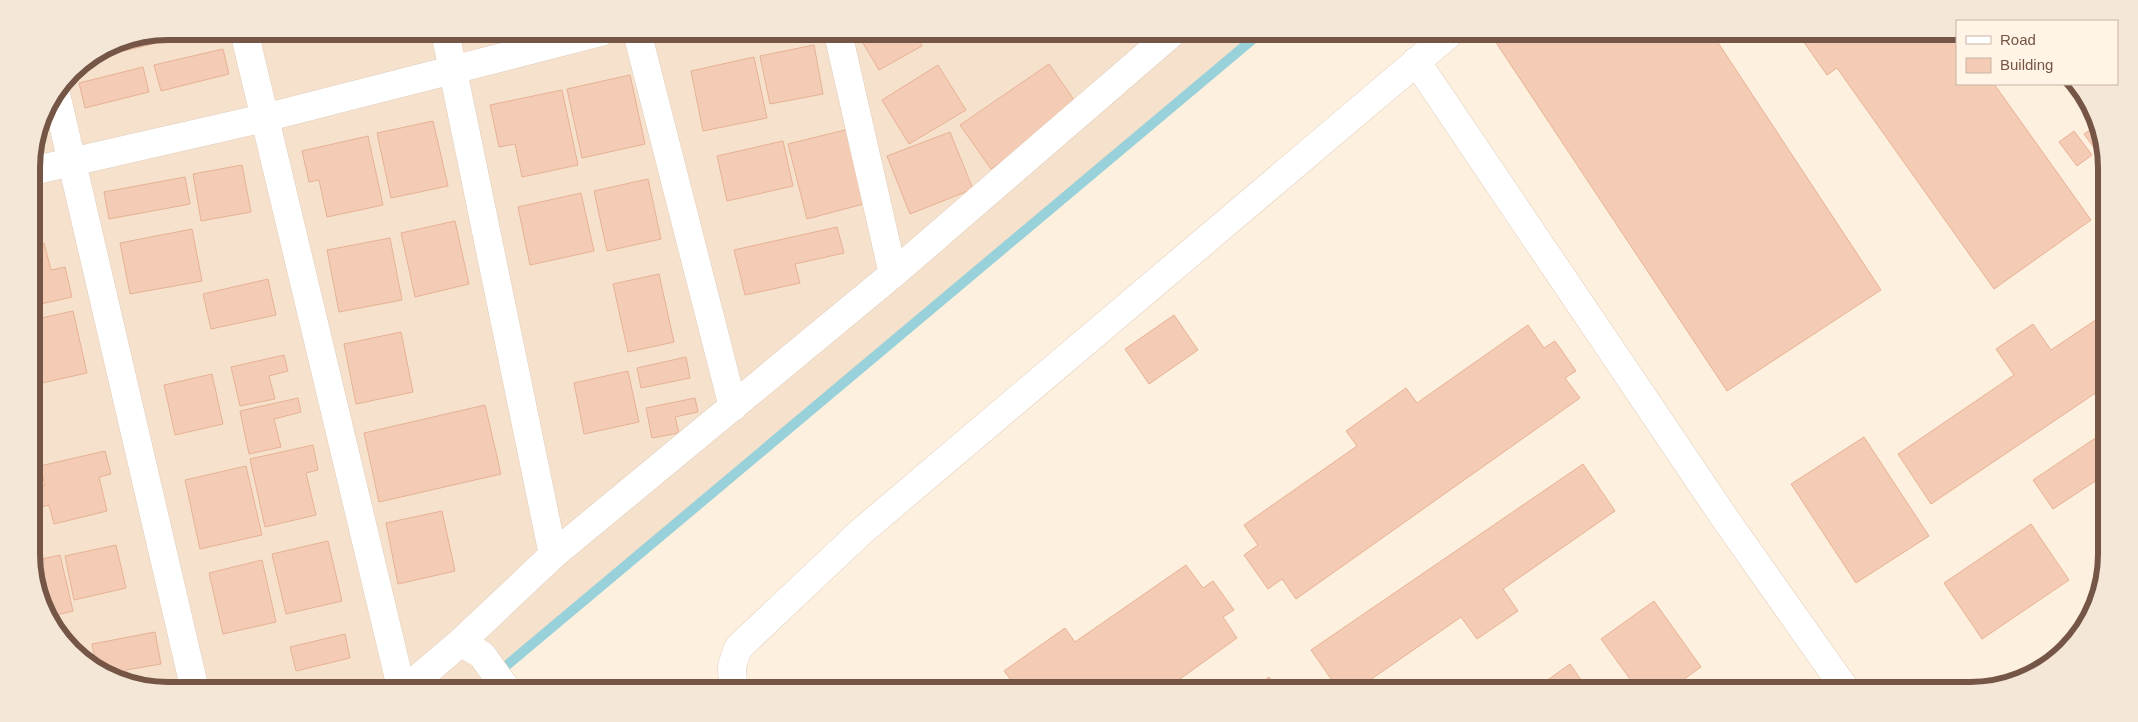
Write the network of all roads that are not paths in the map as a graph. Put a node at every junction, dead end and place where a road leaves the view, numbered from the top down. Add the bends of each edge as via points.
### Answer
1 (246, 40) edge
2 (447, 40) edge
3 (569, 40) edge
4 (639, 40) edge
5 (840, 40) edge
6 (1164, 40) edge
7 (1441, 40) edge
8 (1416, 61) junction
9 (453, 69) junction
10 (58, 103) edge
11 (264, 118) junction
12 (72, 162) junction
13 (40, 169) edge
14 (893, 274) junction
15 (733, 407) junction
16 (553, 555) junction
17 (471, 648) junction
18 (193, 682) edge
19 (400, 682) edge
20 (416, 682) edge
21 (501, 682) edge
22 (733, 682) edge
23 (1840, 682) edge

1 - 11 street
2 - 9 street
3 - 9 street
4 - 15 street
5 - 14 street
6 - 14 street
7 - 8 street
8 - 22 street via 862,531 738,648 732,666
8 - 23 street via 1726,520
9 - 11 street
9 - 16 street
10 - 12 street
11 - 12 street
11 - 19 street
12 - 13 street
12 - 18 street
14 - 15 street
15 - 16 street
16 - 17 street
17 - 20 street
17 - 21 street

